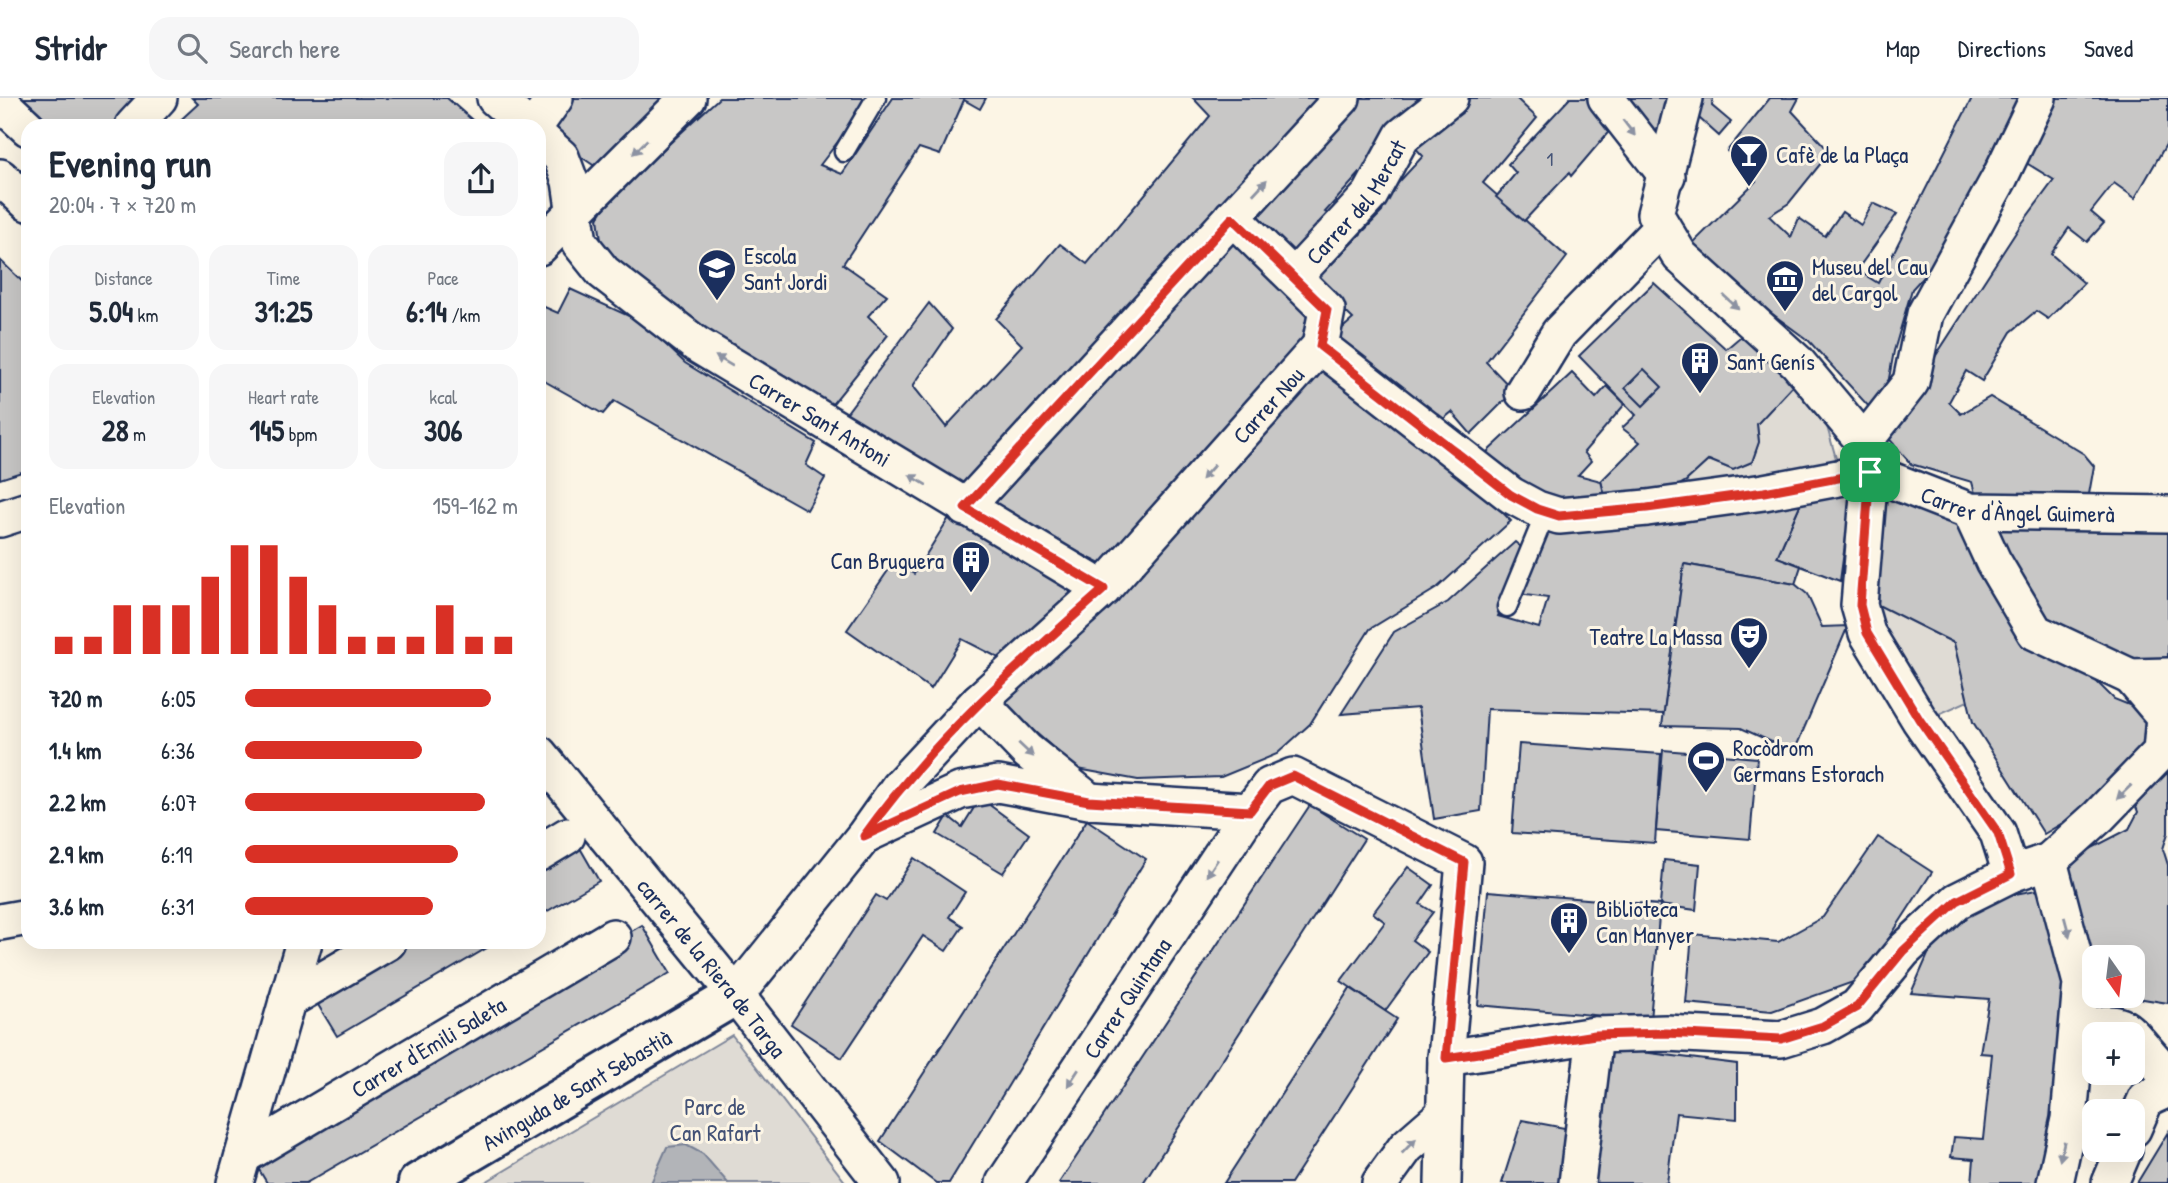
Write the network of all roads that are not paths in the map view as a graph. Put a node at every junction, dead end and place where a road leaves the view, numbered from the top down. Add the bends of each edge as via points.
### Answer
1 (159, 98) edge
2 (495, 98) edge
3 (555, 98) edge
4 (688, 98) edge
5 (876, 98) edge
6 (1342, 98) edge
7 (1450, 98) edge
8 (1606, 98) edge
9 (2038, 98) edge
10 (0, 102) edge
11 (1684, 104) edge
12 (140, 119) edge
13 (519, 119) edge
14 (540, 119) edge
15 (21, 122) edge
16 (546, 144) edge
17 (845, 152) dead end
18 (1659, 167) junction
19 (0, 177) edge
20 (21, 196) edge
21 (573, 212) junction
22 (1232, 218) junction
23 (1662, 226) junction
24 (546, 240) edge
25 (1294, 277) junction
26 (1320, 346) junction
27 (1523, 392) dead end
28 (1867, 457) junction
29 (965, 508) junction
30 (1970, 511) junction
31 (21, 512) edge
32 (1546, 512) junction
33 (2168, 513) edge
34 (0, 519) edge
35 (1104, 589) junction
36 (1507, 607) dead end
37 (2131, 677) junction
38 (2168, 677) edge
39 (979, 701) junction
40 (546, 763) edge
41 (1089, 801) junction
42 (1250, 811) junction
43 (864, 836) junction
44 (2049, 861) junction
45 (2011, 874) junction
46 (21, 918) edge
47 (0, 922) edge
48 (613, 937) dead end
49 (302, 949) edge
50 (376, 949) edge
51 (736, 995) junction
52 (287, 1001) junction
53 (2082, 1032) edge
54 (2079, 1034) junction
55 (1595, 1035) junction
56 (2145, 1050) edge
57 (1446, 1058) junction
58 (2168, 1076) edge
59 (2168, 1089) edge
60 (2145, 1101) edge
61 (1444, 1114) junction
62 (2119, 1162) edge
63 (239, 1170) edge
64 (418, 1183) edge
65 (882, 1183) edge
66 (1004, 1183) edge
67 (1380, 1183) edge
68 (1443, 1183) edge
69 (1577, 1183) edge
70 (2055, 1183) edge
71 (2110, 1183) edge

1 - 12 street
2 - 13 street
3 - 14 street
4 -> 21 street
5 - 17 lane
22 -> 6 street
7 - 25 street, Carrer del Mercat via 1402,136 1370,195
8 -> 18 street
9 - 28 street via 1925,314 1911,382
10 - 15 street
11 - 18 street
16 - 21 street, Carrer Sant Antoni via 561,158
18 - 23 street via 1655,214
19 - 20 street
21 - 24 street
29 -> 21 street, Carrer Sant Antoni via 696,344 603,272 579,243
22 - 25 street, Carrer Nou
22 - 29 street
23 - 27 street via 1559,332
23 -> 28 street, Carrer d'Àngel Guimerà via 1680,256 1797,362
25 - 26 street, Carrer Nou via 1327,310
26 - 32 street via 1511,495
26 -> 35 street, Carrer Nou
28 - 30 street, Carrer d'Àngel Guimerà
28 - 32 street via 1764,492 1647,508 1559,516
28 - 45 street via 1860,605 1867,633 1919,719 1998,833
29 - 35 street, Carrer Sant Antoni
30 - 33 street, Carrer d'Àngel Guimerà
30 - 37 street via 2035,632
31 - 34 street
32 - 36 lane
35 - 39 street
37 - 38 street
37 -> 44 street via 2164,716 2161,752
39 -> 41 street via 1027,751
39 - 43 street via 898,788
40 - 51 street, carrer de la Riera de Targa
41 - 42 street
41 - 43 street via 998,784 960,792
42 - 57 street, Carrer Quintana via 1269,786 1293,776 1464,862
42 -> 66 street, Carrer Quintana
43 - 51 street
44 - 45 street
44 -> 54 street via 2081,983
45 - 55 street via 1957,901 1903,951 1857,1007 1823,1026 1781,1039 1666,1033
46 - 47 street
48 - 63 street, Carrer d'Emili Saleta
49 - 52 street
50 - 52 street
51 - 64 street, Avinguda de Sant Sebastià
51 - 65 street, carrer de la Riera de Targa
52 - 63 street
53 - 54 street
54 -> 70 street via 2069,1119
55 - 57 street
55 - 69 street
56 - 58 street
57 - 61 street
59 - 60 street
67 -> 61 street via 1406,1147
61 - 68 street
62 - 71 street

